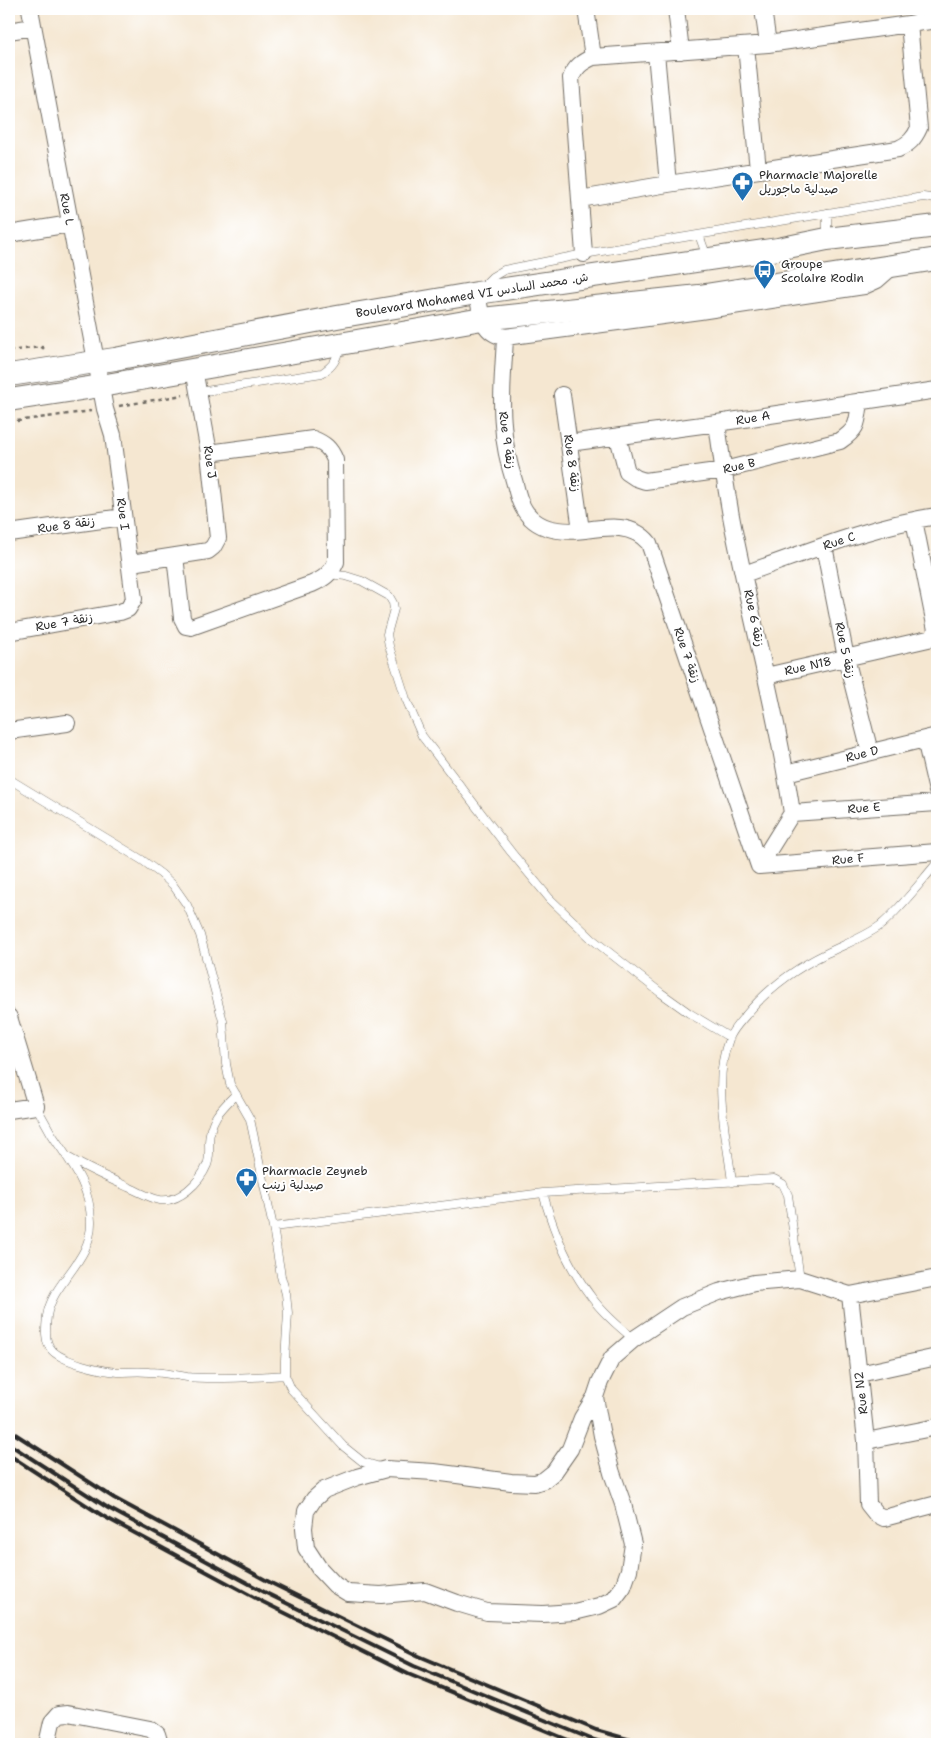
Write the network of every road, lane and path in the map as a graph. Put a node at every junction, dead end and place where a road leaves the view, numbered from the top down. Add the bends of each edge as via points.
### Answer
1 (30, 9) edge
2 (586, 9) edge
3 (676, 9) edge
4 (763, 9) edge
5 (937, 20) edge
6 (909, 24) junction
7 (33, 27) junction
8 (9, 31) edge
9 (768, 44) junction
10 (746, 46) junction
11 (681, 51) junction
12 (656, 53) junction
13 (593, 57) junction
14 (758, 170) junction
15 (668, 184) junction
16 (580, 199) junction
17 (937, 199) edge
18 (827, 214) junction
19 (70, 224) junction
20 (937, 226) edge
21 (9, 234) edge
22 (699, 235) junction
23 (827, 239) junction
24 (584, 254) junction
25 (707, 259) junction
26 (937, 259) edge
27 (477, 293) junction
28 (699, 303) junction
29 (482, 319) junction
30 (506, 337) junction
31 (339, 343) junction
32 (96, 361) junction
33 (194, 369) junction
34 (9, 375) edge
35 (101, 386) junction
36 (937, 390) edge
37 (199, 392) junction
38 (562, 395) dead end
39 (9, 400) edge
40 (860, 401) junction
41 (105, 409) joint
42 (718, 423) junction
43 (618, 437) junction
44 (569, 443) junction
45 (209, 453) junction
46 (724, 470) junction
47 (937, 516) edge
48 (124, 517) junction
49 (914, 520) junction
50 (550, 529) joint
51 (581, 530) junction
52 (9, 533) edge
53 (824, 546) junction
54 (176, 556) junction
55 (131, 563) junction
56 (328, 574) junction
57 (744, 574) junction
58 (120, 612) joint
59 (9, 632) edge
60 (937, 636) edge
61 (846, 658) junction
62 (766, 676) junction
63 (67, 723) dead end
64 (9, 731) edge
65 (931, 738) edge
66 (870, 752) junction
67 (786, 773) junction
68 (9, 779) edge
69 (937, 791) edge
70 (937, 803) edge
71 (792, 813) junction
72 (937, 852) edge
73 (937, 863) edge
74 (759, 866) junction
75 (9, 1017) edge
76 (729, 1037) junction
77 (236, 1094) junction
78 (36, 1106) junction
79 (9, 1110) edge
80 (69, 1158) junction
81 (732, 1182) junction
82 (543, 1192) junction
83 (273, 1227) junction
84 (937, 1278) edge
85 (800, 1279) junction
86 (850, 1295) junction
87 (634, 1339) junction
88 (937, 1357) edge
89 (858, 1374) junction
90 (285, 1375) junction
91 (595, 1397) junction
92 (937, 1427) edge
93 (866, 1441) junction
94 (386, 1469) junction
95 (937, 1504) edge
96 (47, 1744) edge
97 (160, 1744) edge

1 - 7 street, Rue L
2 - 13 street
3 - 11 street
4 - 9 street
5 - 6 street
6 - 9 street
6 - 14 street via 918,128 909,144 898,149
7 - 8 street
7 - 19 street, Rue L
9 - 10 street
10 - 11 street
10 - 14 street
11 - 12 street
12 - 13 street
12 - 15 street
13 - 16 street via 578,65 571,78
14 - 15 street
15 - 16 street
16 - 24 street
17 - 18 lane via 923,197
18 - 22 lane
18 - 23 lane
19 - 21 street
19 - 32 street, Rue L
20 - 23 main road, Boulevard Mohamed VI ش. محمد السادس
22 - 24 lane
22 - 25 lane
23 - 25 main road, Boulevard Mohamed VI ش. محمد السادس
24 - 27 lane via 504,270
25 - 27 main road, Boulevard Mohamed VI ش. محمد السادس
26 - 28 main road, Boulevard Mohamed VI ش. محمد السادس via 812,286
27 - 29 street
27 - 32 main road, Boulevard Mohamed VI ش. محمد السادس
28 - 29 main road, Boulevard Mohamed VI ش. محمد السادس
28 - 30 street
29 - 30 street via 490,331
29 - 31 main road, Boulevard Mohamed VI ش. محمد السادس
30 - 50 street, Rue 9 زنقة via 503,425 512,475 520,503 538,524
31 - 33 main road, Boulevard Mohamed VI ش. محمد السادس
31 - 37 lane via 337,358 322,373
32 - 34 main road, Boulevard Mohamed VI ش. محمد السادس
32 - 35 street, Rue L
33 - 35 main road, Boulevard Mohamed VI ش. محمد السادس
33 - 37 street, Rue J
35 - 39 main road, Boulevard Mohamed VI ش. محمد السادس
35 - 41 street, Rue L
36 - 40 street, Rue A
37 - 45 street, Rue J
38 - 44 street, Rue 8 زنقة
40 - 42 street, Rue A
40 - 46 street, Rue B via 852,432 840,441
41 - 48 street, Rue I via 113,435
42 - 43 street, Rue A
42 - 46 street, Rue 6 زنقة
43 - 44 street, Rue A
43 - 46 street, Rue B via 627,472 636,478 646,481
44 - 51 street, Rue 8 زنقة
45 - 54 street, Rue J via 218,530 216,542 208,551
45 - 56 street via 313,438 325,444 334,460 335,490 336,562
46 - 57 street, Rue 6 زنقة
47 - 49 street, Rue C
48 - 52 street, Rue 8 زنقة
48 - 55 street, Rue I
49 - 53 street, Rue C
49 - 60 street
50 - 51 street, Rue 7 زنقة
51 - 74 street, Rue 7 زنقة via 611,527 629,530 649,542
53 - 57 street, Rue C
53 - 61 street, Rue 5 زنقة
54 - 55 street
54 - 56 street via 182,618 186,626 191,627 312,584
55 - 58 street, Rue I via 134,599 128,609
56 - 76 lane via 346,576 389,596 394,609 388,634 389,646 422,736 550,899 592,939 662,993
57 - 62 street, Rue 6 زنقة
58 - 59 street, Rue 7 زنقة
60 - 61 street, Rue N18
61 - 62 street, Rue N18
61 - 66 street, Rue 5 زنقة
62 - 67 street, Rue 6 زنقة
63 - 64 street
65 - 66 street, Rue D
65 - 69 street
66 - 67 street, Rue D
67 - 71 street, Rue 6 زنقة
68 - 77 lane via 142,860 173,885 200,935 223,1021 230,1084
70 - 71 street, Rue E
71 - 74 street
72 - 74 street, Rue F
73 - 76 lane via 880,925 782,979 757,1001
75 - 78 street
76 - 81 lane via 722,1071 721,1098
77 - 80 lane via 211,1124 207,1165 198,1179 174,1198 161,1200 144,1194
77 - 83 lane via 250,1119
78 - 79 street
78 - 80 lane
80 - 90 lane via 89,1200 90,1238 47,1315 46,1341 50,1349 75,1362 120,1372 187,1377
81 - 82 lane
81 - 85 lane via 774,1179 783,1184 788,1195
82 - 83 lane
82 - 87 lane via 556,1236 591,1298
83 - 90 lane via 288,1313
84 - 86 street
85 - 86 street
85 - 87 street via 720,1292 682,1307
86 - 89 street, Rue N2
87 - 91 street via 612,1358
88 - 89 street
89 - 93 street, Rue N2
90 - 94 lane via 292,1389 343,1446 363,1462
91 - 94 street via 582,1418 570,1449 554,1472 544,1480 511,1482
91 - 94 street via 604,1446 624,1504 633,1544 629,1570 622,1587 614,1599 599,1606 543,1614 487,1612 425,1590 364,1595 348,1593 334,1585 306,1548 306,1511 324,1490
92 - 93 street
93 - 95 street, Rue N2 via 868,1504 876,1514 884,1518
96 - 97 street via 52,1722 59,1714 68,1713 150,1729 157,1734

